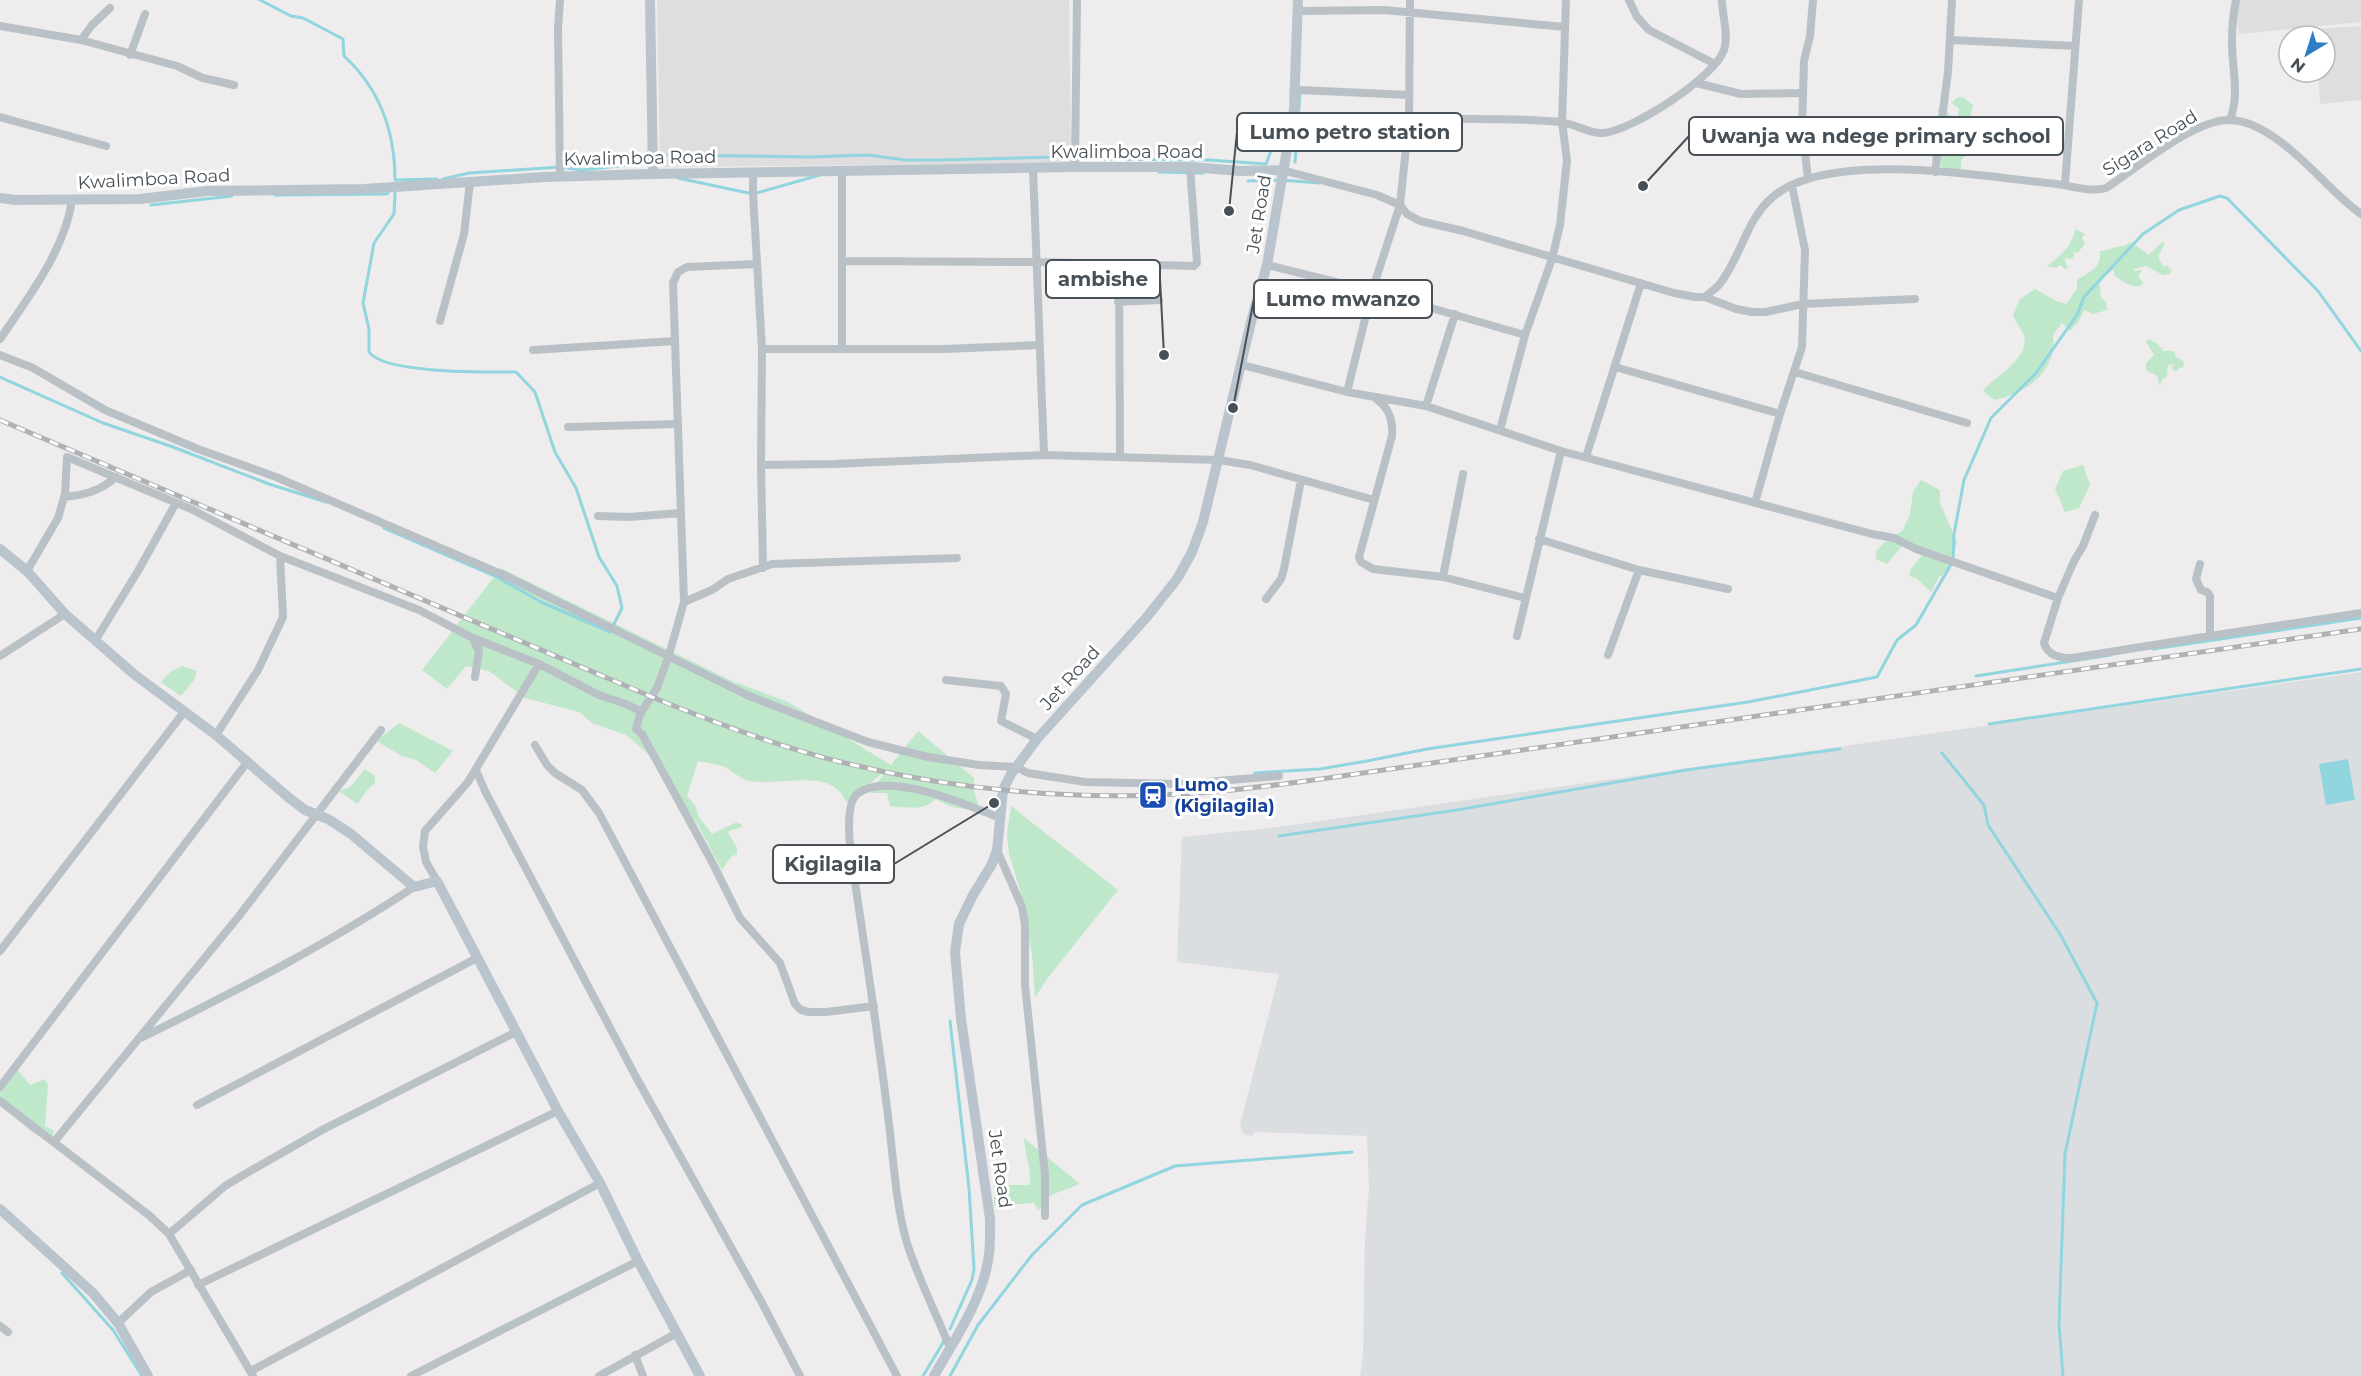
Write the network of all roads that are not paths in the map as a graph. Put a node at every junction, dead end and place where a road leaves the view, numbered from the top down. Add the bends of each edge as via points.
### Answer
1 (560, 0) edge
2 (650, 0) edge
3 (1077, 0) edge
4 (1410, 0) edge
5 (1566, 0) edge
6 (1629, 0) edge
7 (1722, 0) edge
8 (1813, 0) edge
9 (1952, 0) edge
10 (2079, 0) edge
11 (2236, 0) edge
12 (1298, 5) edge
13 (110, 8) dead end
14 (1410, 12) junction
15 (145, 14) dead end
16 (0, 26) edge
17 (1566, 27) junction
18 (1951, 39) junction
19 (81, 40) junction
20 (2074, 46) junction
21 (130, 55) junction
22 (1715, 64) junction
23 (1696, 83) junction
24 (234, 85) dead end
25 (1294, 93) junction
26 (1803, 93) junction
27 (1409, 95) junction
28 (0, 117) edge
29 (1409, 119) junction
30 (2230, 120) junction
31 (1562, 122) junction
32 (106, 146) dead end
33 (1075, 167) junction
34 (1191, 167) junction
35 (1033, 168) junction
36 (1282, 170) junction
37 (842, 171) junction
38 (753, 172) junction
39 (1935, 172) junction
40 (653, 174) junction
41 (560, 177) junction
42 (1808, 179) junction
43 (470, 182) junction
44 (2065, 184) junction
45 (1792, 185) junction
46 (0, 198) edge
47 (72, 200) junction
48 (1400, 205) junction
49 (2361, 214) edge
50 (1552, 259) junction
51 (842, 261) junction
52 (1036, 262) junction
53 (757, 264) junction
54 (1119, 264) junction
55 (1267, 265) junction
56 (1641, 283) junction
57 (1372, 291) junction
58 (1705, 297) junction
59 (1915, 299) dead end
60 (1159, 300) dead end
61 (1118, 302) junction
62 (1802, 304) junction
63 (1455, 314) junction
64 (440, 321) dead end
65 (1525, 335) junction
66 (0, 339) edge
67 (675, 341) junction
68 (1039, 345) junction
69 (762, 349) junction
70 (842, 349) junction
71 (533, 350) dead end
72 (0, 355) edge
73 (1242, 365) junction
74 (1615, 367) junction
75 (1795, 372) junction
76 (1347, 392) junction
77 (1374, 397) junction
78 (1426, 406) junction
79 (1780, 414) junction
80 (1967, 423) dead end
81 (678, 424) junction
82 (568, 427) dead end
83 (1500, 430) junction
84 (1561, 451) junction
85 (1044, 455) junction
86 (1120, 456) junction
87 (1586, 457) junction
88 (1219, 460) junction
89 (761, 465) junction
90 (1463, 474) dead end
91 (116, 477) junction
92 (1301, 480) junction
93 (64, 497) junction
94 (1374, 500) junction
95 (176, 503) junction
96 (1755, 503) junction
97 (681, 513) junction
98 (2095, 515) dead end
99 (598, 516) dead end
100 (1539, 539) junction
101 (0, 549) edge
102 (280, 556) junction
103 (957, 558) dead end
104 (2200, 564) dead end
105 (763, 568) junction
106 (1639, 570) junction
107 (27, 571) junction
108 (1443, 577) junction
109 (1728, 590) dead end
110 (1525, 598) junction
111 (2058, 598) junction
112 (1266, 599) dead end
113 (684, 602) junction
114 (2361, 612) edge
115 (65, 614) junction
116 (1516, 636) dead end
117 (2210, 636) junction
118 (473, 638) junction
119 (95, 641) junction
120 (669, 655) junction
121 (1608, 655) dead end
122 (0, 656) edge
123 (539, 664) junction
124 (475, 677) dead end
125 (946, 680) dead end
126 (184, 712) junction
127 (642, 712) junction
128 (381, 730) dead end
129 (216, 735) junction
130 (1037, 740) junction
131 (535, 745) dead end
132 (248, 761) junction
133 (1016, 767) junction
134 (476, 770) junction
135 (1279, 776) dead end
136 (318, 814) junction
137 (1000, 818) junction
138 (996, 850) junction
139 (437, 881) junction
140 (414, 887) junction
141 (0, 951) edge
142 (477, 958) junction
143 (874, 1006) junction
144 (516, 1032) junction
145 (139, 1039) junction
146 (0, 1087) edge
147 (0, 1101) edge
148 (197, 1105) dead end
149 (558, 1111) junction
150 (54, 1142) junction
151 (600, 1183) junction
152 (0, 1209) edge
153 (1045, 1216) dead end
154 (170, 1234) junction
155 (638, 1261) junction
156 (191, 1270) junction
157 (198, 1285) junction
158 (118, 1323) junction
159 (0, 1326) edge
160 (8, 1332) dead end
161 (677, 1333) junction
162 (950, 1348) junction
163 (635, 1355) junction
164 (252, 1373) edge
165 (148, 1376) edge
166 (411, 1376) edge
167 (599, 1376) edge
168 (643, 1376) edge
169 (700, 1376) edge
170 (800, 1376) edge
171 (897, 1376) edge
172 (934, 1376) edge

1 - 41 street
2 - 40 street
3 - 33 street
4 - 14 street
5 - 17 street
6 - 22 street via 1649,30
7 - 22 street via 1726,40
8 - 26 street
9 - 18 street
10 - 20 street
11 - 30 street via 2232,45 2236,93
12 - 14 street
12 - 25 street, Jet Road
13 - 19 street
14 - 17 street
14 - 27 street
15 - 21 street
16 - 19 street
17 - 31 street
18 - 20 street
18 - 39 street
19 - 21 street
20 - 44 street
21 - 24 street
22 - 23 street
23 - 26 street via 1741,93
23 - 31 street via 1636,123 1618,130 1601,134
25 - 27 street via 1300,90
25 - 36 street, Jet Road
26 - 42 street
27 - 29 street
28 - 32 street
29 - 31 street
29 - 48 street
30 - 44 street, Sigara Road via 2198,127 2106,188
30 - 49 street, Sigara Road via 2250,124 2294,152
31 - 50 street via 1567,160 1565,188
33 - 34 street, Kwalimboa Road
33 - 35 street, Kwalimboa Road
34 - 36 street, Kwalimboa Road
34 - 54 street via 1197,264
35 - 37 street, Kwalimboa Road
35 - 52 street
36 - 48 street via 1377,195
36 - 55 street, Jet Road
37 - 38 street, Kwalimboa Road
37 - 51 street
38 - 40 street, Kwalimboa Road
38 - 53 street
39 - 42 street, Sigara Road via 1861,169
39 - 44 street, Sigara Road
40 - 41 street, Kwalimboa Road
41 - 43 street, Kwalimboa Road
42 - 45 street, Sigara Road
43 - 47 street, Kwalimboa Road
43 - 64 street via 464,234
45 - 58 street, Sigara Road via 1774,195 1760,212 1718,285
45 - 62 street via 1805,250
46 - 47 street, Kwalimboa Road
47 - 66 street via 70,216 54,255
48 - 50 street via 1420,221
48 - 57 street
50 - 56 street
50 - 65 street
51 - 52 street
51 - 70 street
52 - 54 street
52 - 68 street
53 - 67 street via 687,267 678,272 673,283
53 - 69 street
54 - 61 street
55 - 57 street
55 - 73 street, Jet Road
56 - 58 street
56 - 74 street
57 - 63 street
57 - 76 street
58 - 62 street via 1752,312
59 - 62 street
60 - 61 street
61 - 86 street
62 - 75 street via 1802,348
63 - 65 street
63 - 78 street
65 - 83 street
67 - 71 street
67 - 81 street
68 - 70 street
68 - 85 street
69 - 70 street
69 - 89 street
72 - 120 street via 33,368 105,410 276,477 497,572
73 - 76 street
73 - 88 street, Jet Road
74 - 79 street
74 - 87 street
75 - 79 street
75 - 80 street
76 - 77 street
77 - 78 street
77 - 94 street via 1385,405 1392,428
78 - 83 street
79 - 96 street
81 - 82 street
81 - 97 street
83 - 84 street
84 - 87 street
84 - 100 street
85 - 86 street
85 - 89 street
86 - 88 street
87 - 96 street
88 - 92 street
88 - 130 street, Jet Road via 1203,522 1177,579
89 - 105 street
90 - 108 street
91 - 93 street via 89,494
91 - 93 street via 67,457
91 - 95 street
92 - 94 street
92 - 112 street via 1284,569
93 - 107 street via 58,518
94 - 108 street via 1361,562 1373,568
95 - 102 street
95 - 119 street
96 - 111 street via 1894,538
97 - 99 street
97 - 113 street
98 - 111 street
100 - 106 street
100 - 110 street
101 - 107 street
102 - 118 street via 418,610
102 - 129 street via 283,617 258,670
103 - 105 street via 806,562
104 - 117 street via 2196,579 2201,590 2210,596
105 - 113 street via 728,579
106 - 109 street
106 - 121 street
107 - 115 street
108 - 110 street
110 - 116 street
111 - 117 street via 2043,643 2052,654 2062,658
113 - 120 street
114 - 117 street
115 - 119 street
115 - 122 street
118 - 123 street
118 - 124 street via 479,651
119 - 126 street
120 - 127 street via 657,688
120 - 133 street via 749,696 868,742 928,757
123 - 127 street
123 - 134 street
125 - 130 street via 1001,686 1006,694 1001,721
126 - 129 street
126 - 141 street
127 - 143 street via 636,729 681,804 740,918 780,963 795,1004 801,1010 818,1012
128 - 136 street
129 - 132 street
130 - 133 street, Jet Road
131 - 171 street via 547,765 582,790 599,813
132 - 136 street via 305,810
132 - 146 street
133 - 135 street via 1054,778 1106,783 1182,784
133 - 137 street, Jet Road via 1004,790
134 - 139 street via 425,831 424,854
134 - 170 street via 636,1077
136 - 140 street via 364,843
136 - 145 street
137 - 138 street, Jet Road
137 - 143 street via 935,793 893,785 866,788 855,796 850,813 850,851
138 - 153 street via 1022,907 1025,925 1025,985 1040,1109
138 - 162 street, Jet Road via 965,909 955,952 990,1243 982,1283
139 - 140 street
139 - 142 street
140 - 145 street via 236,991
142 - 144 street
142 - 148 street
143 - 162 street via 907,1242
144 - 149 street
144 - 154 street via 322,1130 225,1186
145 - 150 street
147 - 150 street
149 - 151 street
149 - 157 street
150 - 154 street
151 - 155 street
151 - 164 street
152 - 158 street via 93,1293
154 - 156 street
155 - 161 street
155 - 166 street
156 - 157 street
156 - 158 street via 151,1292
157 - 164 street
158 - 165 street
159 - 160 street
161 - 163 street
161 - 169 street
162 - 172 street, Jet Road
163 - 167 street
163 - 168 street

